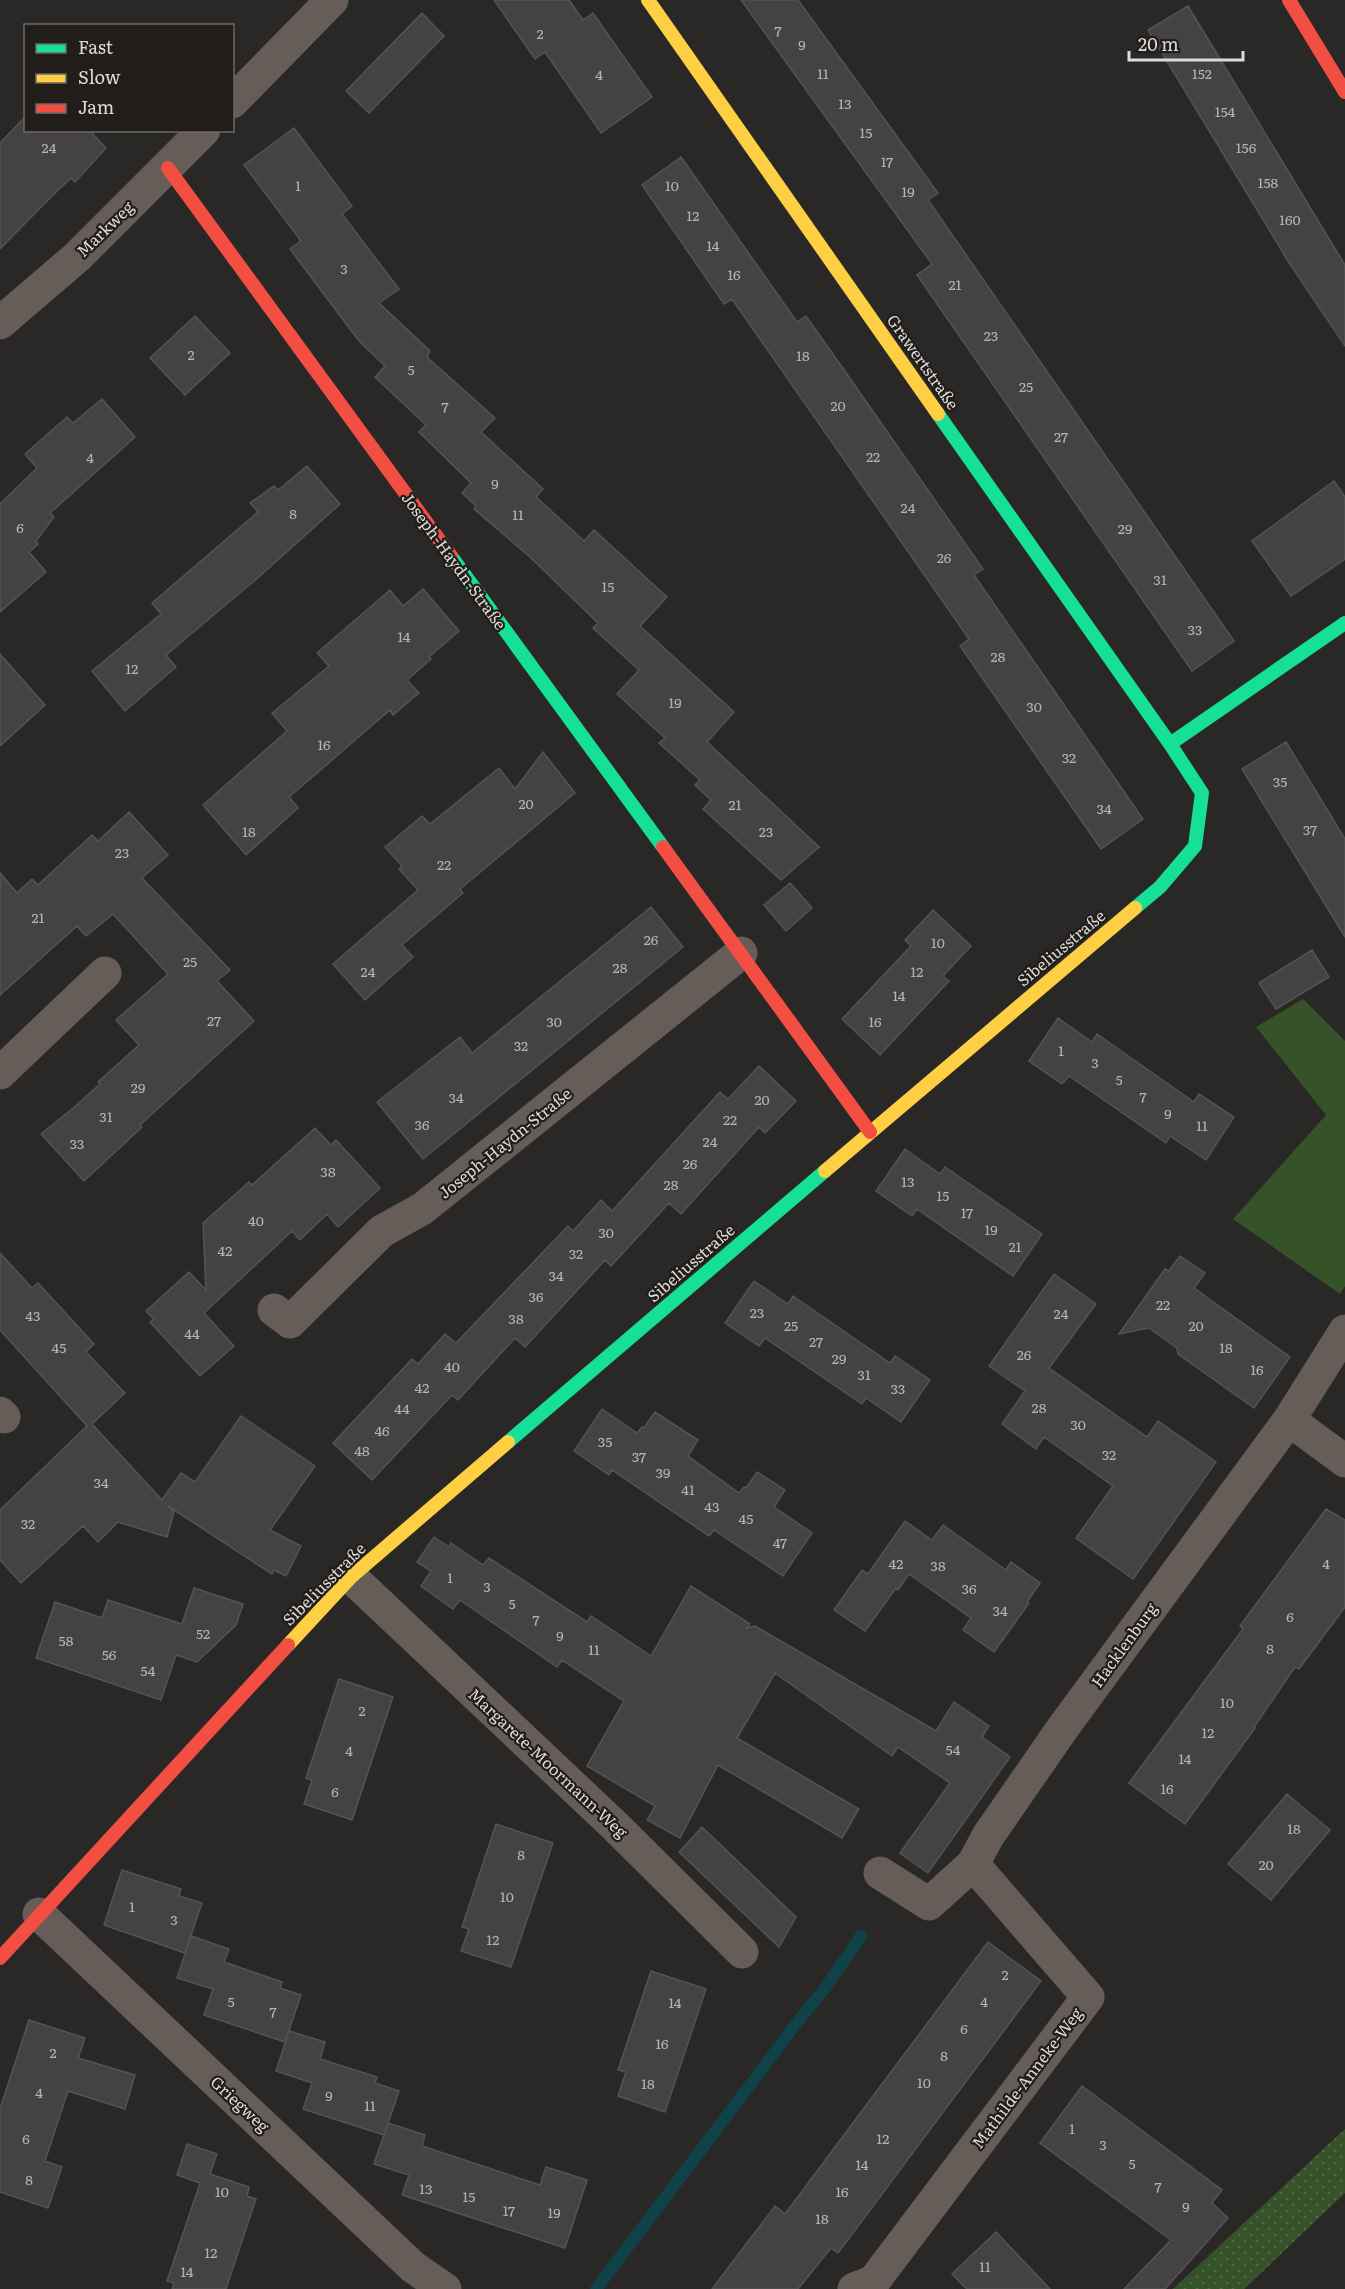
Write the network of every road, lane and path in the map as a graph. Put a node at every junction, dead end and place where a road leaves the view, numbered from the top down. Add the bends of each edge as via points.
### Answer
1 (332, 0) edge
2 (648, 0) edge
3 (1288, 0) edge
4 (1345, 92) edge
5 (234, 100) edge
6 (202, 132) edge
7 (168, 168) junction
8 (0, 323) edge
9 (1345, 623) edge
10 (1170, 744) junction
11 (741, 953) junction
12 (105, 973) dead end
13 (0, 1073) edge
14 (870, 1132) junction
15 (274, 1310) dead end
16 (1345, 1331) edge
17 (1289, 1420) junction
18 (1345, 1461) edge
19 (351, 1577) junction
20 (973, 1864) junction
21 (880, 1873) dead end
22 (39, 1914) junction
23 (742, 1952) dead end
24 (0, 1958) edge
25 (445, 2289) edge
26 (854, 2289) edge

1 - 5 street
2 - 10 street, Grawertstraße
3 - 4 street
6 - 7 street, Markweg
7 - 8 street, Markweg via 77,257
7 - 11 street, Joseph-Haydn-Straße
9 - 10 street
10 - 14 street, Sibeliusstraße via 1202,793 1195,846 1160,887
11 - 14 street, Joseph-Haydn-Straße
11 - 15 street, Joseph-Haydn-Straße via 422,1209 382,1231 290,1322
12 - 13 street
14 - 19 street, Sibeliusstraße
16 - 17 street, Hacklenburg
17 - 18 street
17 - 20 street, Hacklenburg via 1062,1730
19 - 22 street, Sibeliusstraße
19 - 23 street, Margarete-Moormann-Weg via 614,1825
20 - 21 street, Hacklenburg via 929,1904
20 - 26 street, Mathilde-Anneke-Weg via 1088,1997 874,2281
22 - 24 street, Sibeliusstraße
22 - 25 street, Griegweg via 413,2267

